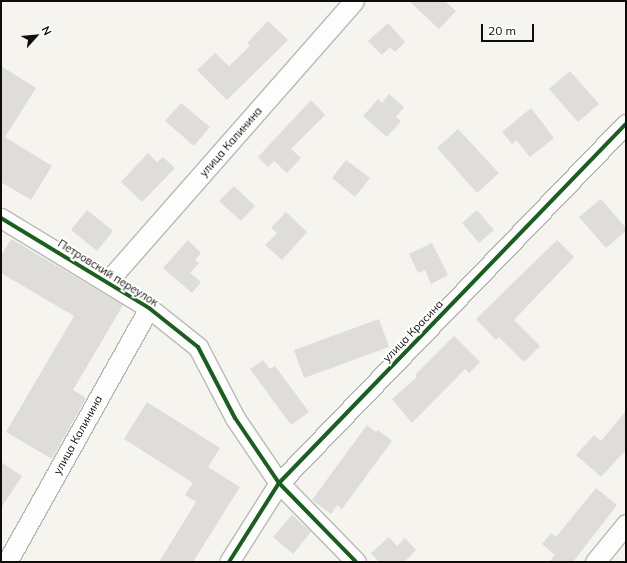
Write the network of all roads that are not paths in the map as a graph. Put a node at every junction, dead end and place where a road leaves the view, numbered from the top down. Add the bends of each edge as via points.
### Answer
1 (354, 1) edge
2 (626, 124) edge
3 (1, 218) edge
4 (107, 282) junction
5 (149, 308) junction
6 (279, 483) junction
7 (626, 524) edge
8 (7, 562) edge
9 (229, 562) edge
10 (356, 562) edge
11 (594, 562) edge

1 - 4 street, улица Калинина
2 - 6 street, улица Красина
3 - 4 street, Петровский переулок
4 - 5 street, Петровский переулок
5 - 6 street, Петровский переулок via 198,347 235,418
5 - 8 street, улица Калинина
6 - 9 street, улица Красина
6 - 10 street, Петровский переулок
7 - 11 street

